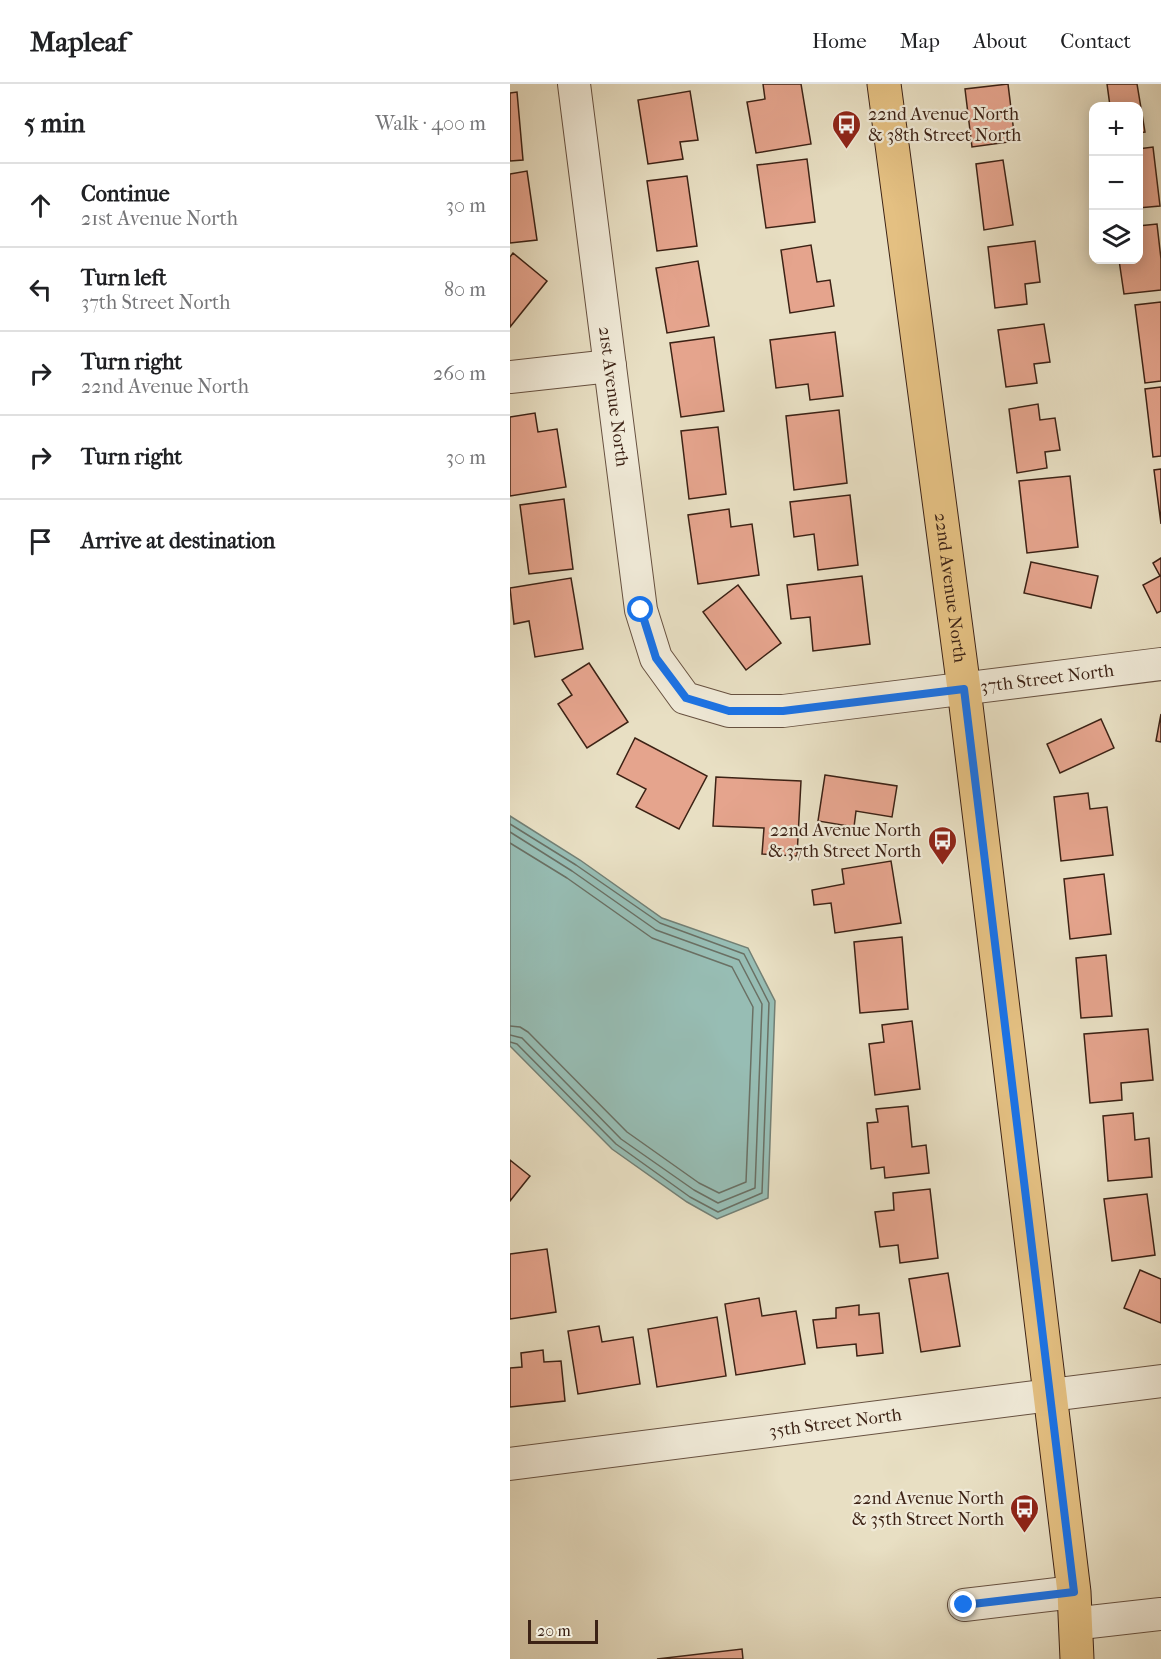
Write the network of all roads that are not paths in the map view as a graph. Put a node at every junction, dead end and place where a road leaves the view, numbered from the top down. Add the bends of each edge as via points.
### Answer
1 (574, 84) edge
2 (884, 84) edge
3 (610, 366) junction
4 (510, 377) edge
5 (1161, 664) edge
6 (964, 689) junction
7 (686, 698) joint
8 (1161, 1381) edge
9 (1050, 1394) junction
10 (510, 1464) edge
11 (1074, 1592) junction
12 (964, 1605) dead end
13 (1161, 1614) edge
14 (1081, 1623) junction
15 (1077, 1659) edge
16 (1089, 1659) edge

1 - 3 street, 21st Avenue North
2 - 6 main road, 22nd Avenue North
3 - 4 street
3 - 7 street, 21st Avenue North via 641,610 656,658
5 - 6 street, 37th Street North
6 - 7 street, 37th Street North via 783,711 729,711
6 - 9 main road, 22nd Avenue North
8 - 9 street, 35th Street North
9 - 10 street, 35th Street North
9 - 11 main road, 22nd Avenue North
11 - 12 street
11 - 14 main road, 22nd Avenue North
11 - 15 main road, 22nd Avenue North
13 - 14 street
14 - 16 main road, 22nd Avenue North

